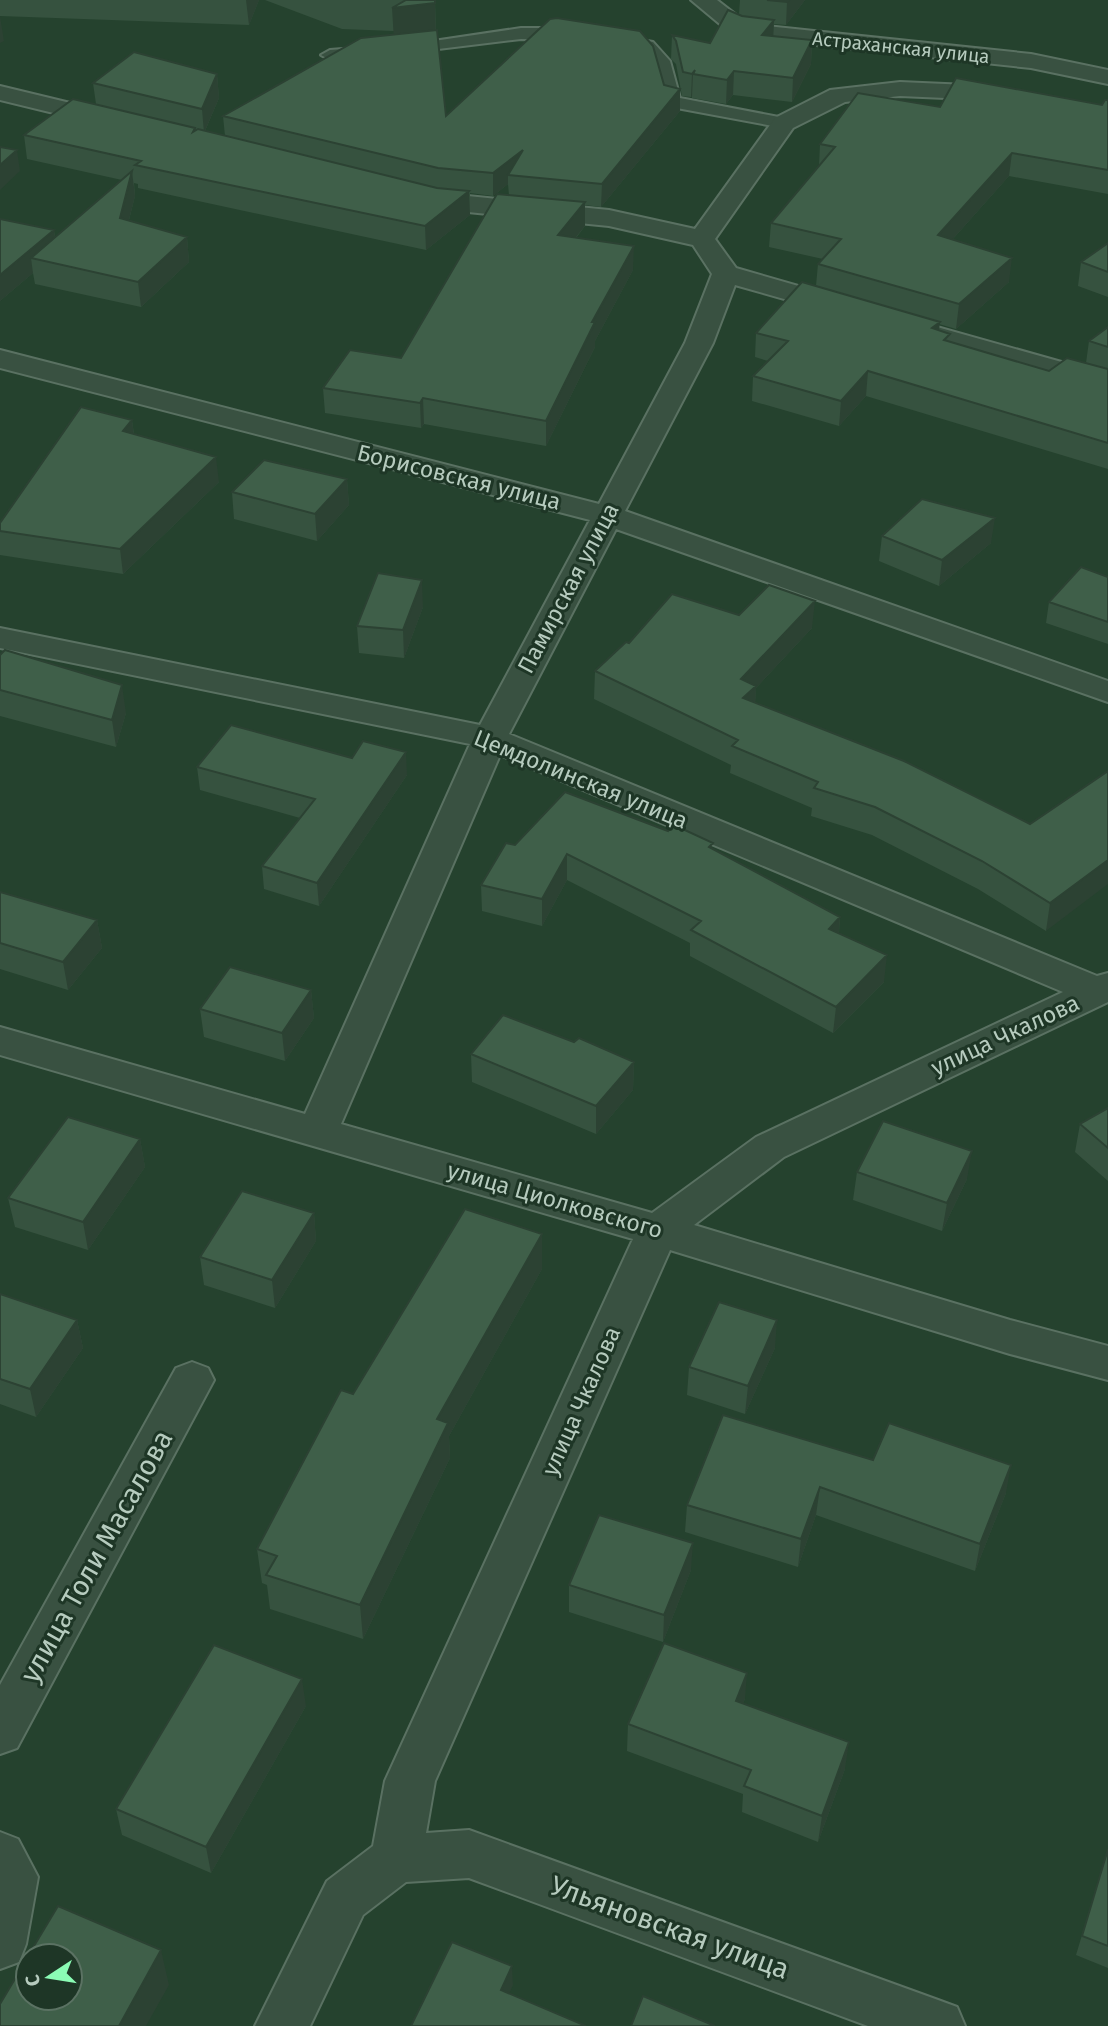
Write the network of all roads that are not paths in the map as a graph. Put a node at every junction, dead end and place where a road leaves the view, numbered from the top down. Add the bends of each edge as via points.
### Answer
1 (703, 0) edge
2 (330, 55) edge
3 (1100, 67) edge
4 (0, 93) edge
5 (1019, 100) edge
6 (784, 123) junction
7 (133, 125) edge
8 (398, 191) edge
9 (702, 239) junction
10 (726, 274) junction
11 (0, 359) edge
12 (1108, 384) edge
13 (606, 515) junction
14 (0, 638) edge
15 (1108, 692) edge
16 (490, 738) junction
17 (1102, 988) edge
18 (0, 1041) edge
19 (317, 1132) junction
20 (658, 1230) junction
21 (1108, 1363) edge
22 (192, 1380) dead end
23 (0, 1732) edge
24 (0, 1856) edge
25 (396, 1858) junction
26 (0, 1944) edge
27 (282, 2026) edge
28 (938, 2026) edge

1 - 3 street, Астраханская улица via 741,30
2 - 6 lane via 557,32 647,46 664,65 672,102
4 - 7 street
5 - 6 street, Астраханская улица via 900,89 839,95
6 - 9 street
8 - 9 street via 438,201 609,218
9 - 10 street
10 - 12 street
10 - 13 street, Памирская улица via 699,343
11 - 13 street, Борисовская улица
13 - 15 street, Борисовская улица
13 - 16 street, Памирская улица
14 - 16 street, Цемдолинская улица
16 - 17 street, Цемдолинская улица
16 - 19 street, Памирская улица
17 - 20 street, улица Чкалова via 770,1147
18 - 19 street, улица Циолковского
19 - 20 street, улица Циолковского
20 - 21 street, улица Циолковского
20 - 25 street, улица Чкалова via 410,1781
22 - 23 street, улица Толи Масалова
24 - 26 street via 12,1877
25 - 27 street via 345,1898
25 - 28 street, Ульяновская улица via 469,1854

